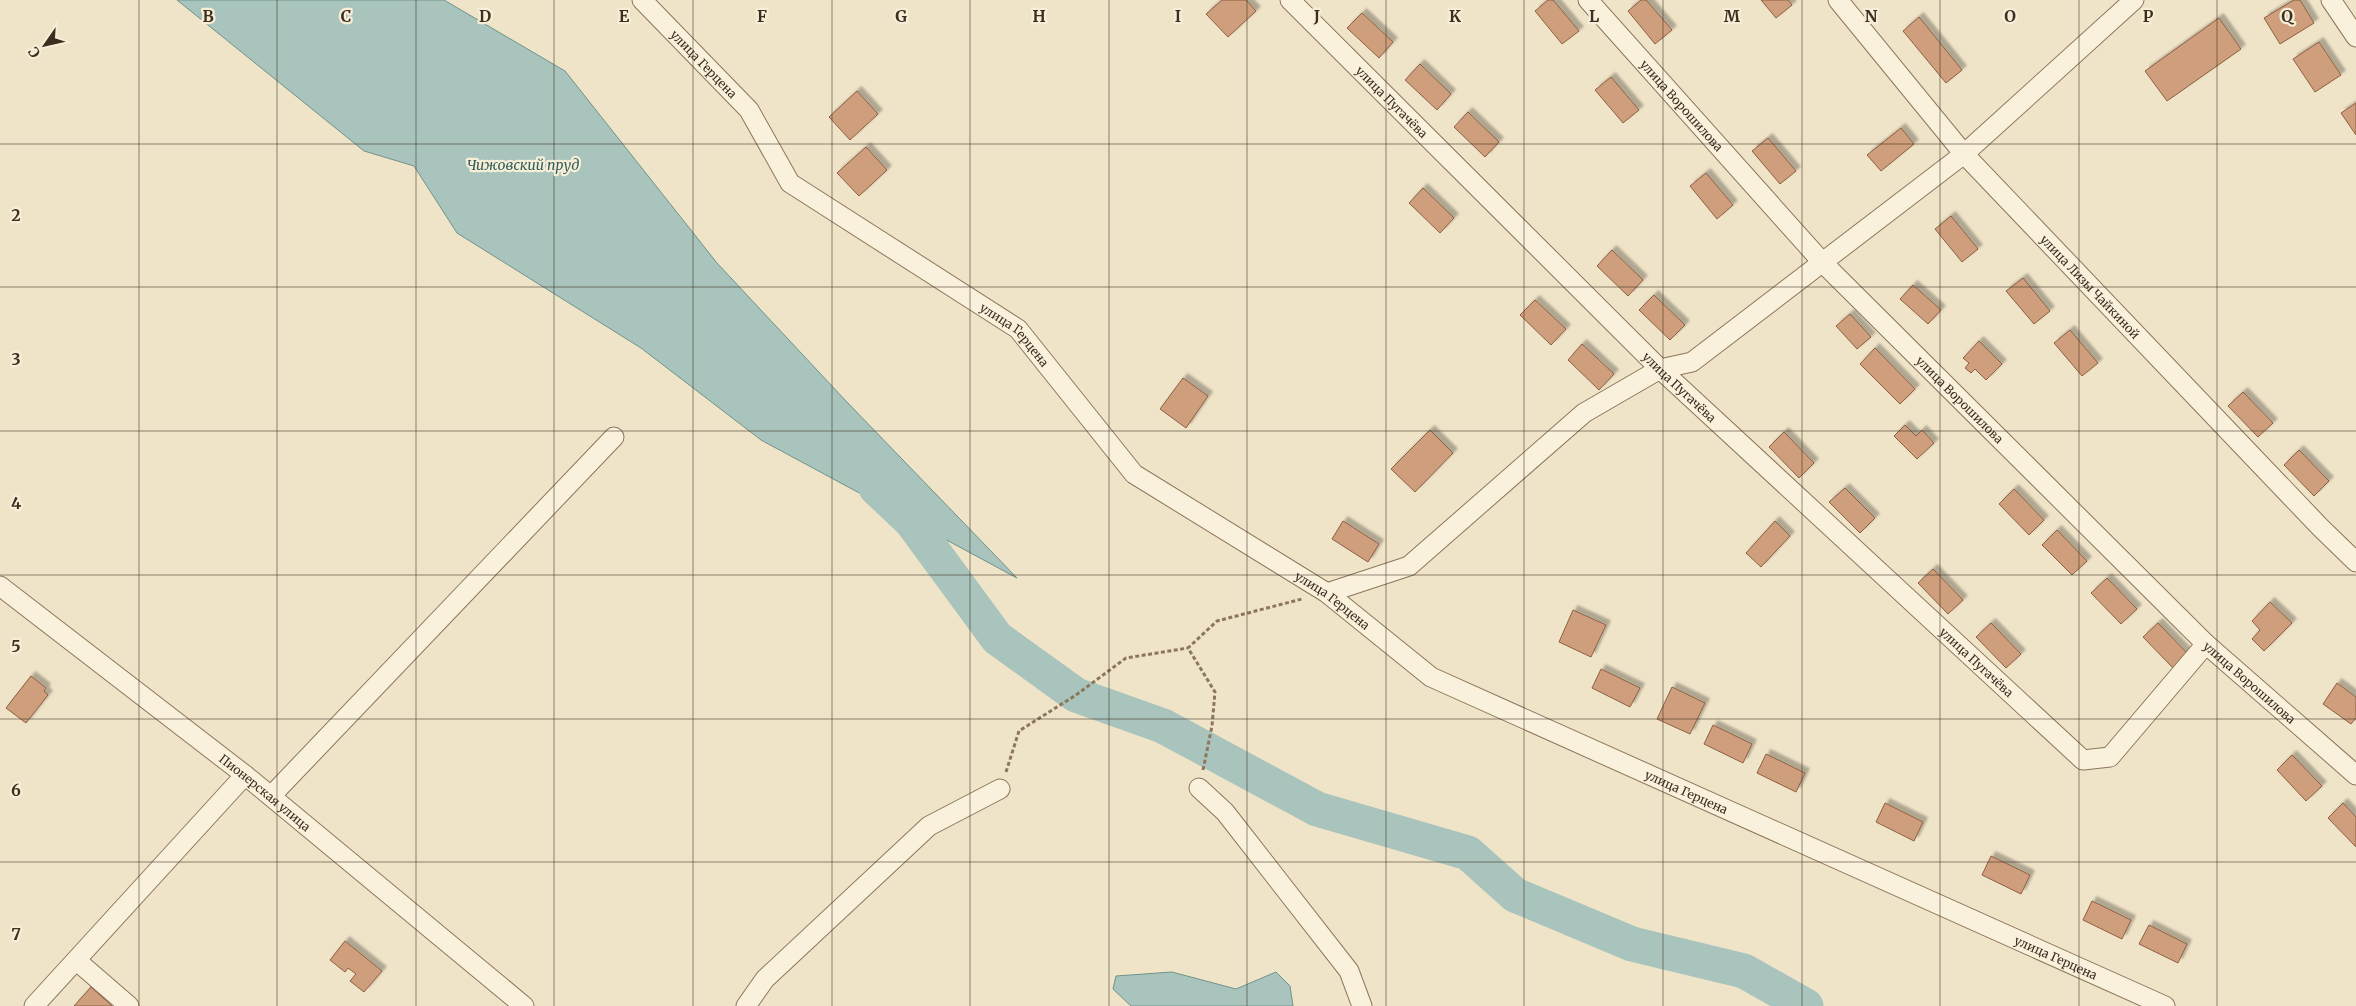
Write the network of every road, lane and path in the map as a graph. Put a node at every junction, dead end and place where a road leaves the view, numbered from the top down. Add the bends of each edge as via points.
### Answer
1 (642, 0) edge
2 (1290, 0) edge
3 (1588, 0) edge
4 (1838, 0) edge
5 (2134, 0) edge
6 (2331, 0) edge
7 (2356, 36) edge
8 (1964, 154) junction
9 (1823, 263) junction
10 (1660, 369) junction
11 (614, 438) dead end
12 (2356, 562) edge
13 (0, 586) edge
14 (1327, 593) junction
15 (2206, 644) junction
16 (1188, 648) junction
17 (245, 774) junction
18 (2356, 775) edge
19 (1199, 788) joint
20 (1000, 790) joint
21 (270, 796) junction
22 (77, 961) junction
23 (34, 1006) edge
24 (129, 1006) edge
25 (524, 1006) edge
26 (746, 1006) edge
27 (1362, 1006) edge
28 (2165, 1006) edge

1 - 14 street, улица Герцена via 749,110 790,183 1018,329 1134,474
2 - 10 street, улица Пугачёва
3 - 9 street, улица Ворошилова
4 - 8 street, улица Лизы Чайкиной
5 - 8 street
6 - 7 street
8 - 9 street
8 - 12 street, улица Лизы Чайкиной
9 - 10 street via 1692,362
9 - 15 street, улица Ворошилова
10 - 14 street via 1584,413 1409,566
10 - 15 street, улица Пугачёва via 2082,760 2110,757
11 - 21 street
13 - 17 street, Пионерская улица
14 - 16 path via 1217,621
14 - 28 street, улица Герцена via 1431,677
15 - 18 street, улица Ворошилова
16 - 19 path via 1215,692 1212,726
16 - 20 path via 1126,658 1019,732
17 - 21 street, Пионерская улица
17 - 22 street
19 - 27 street via 1224,812 1349,971
20 - 26 street via 929,826 765,979
21 - 25 street, Пионерская улица
22 - 23 street
22 - 24 street

